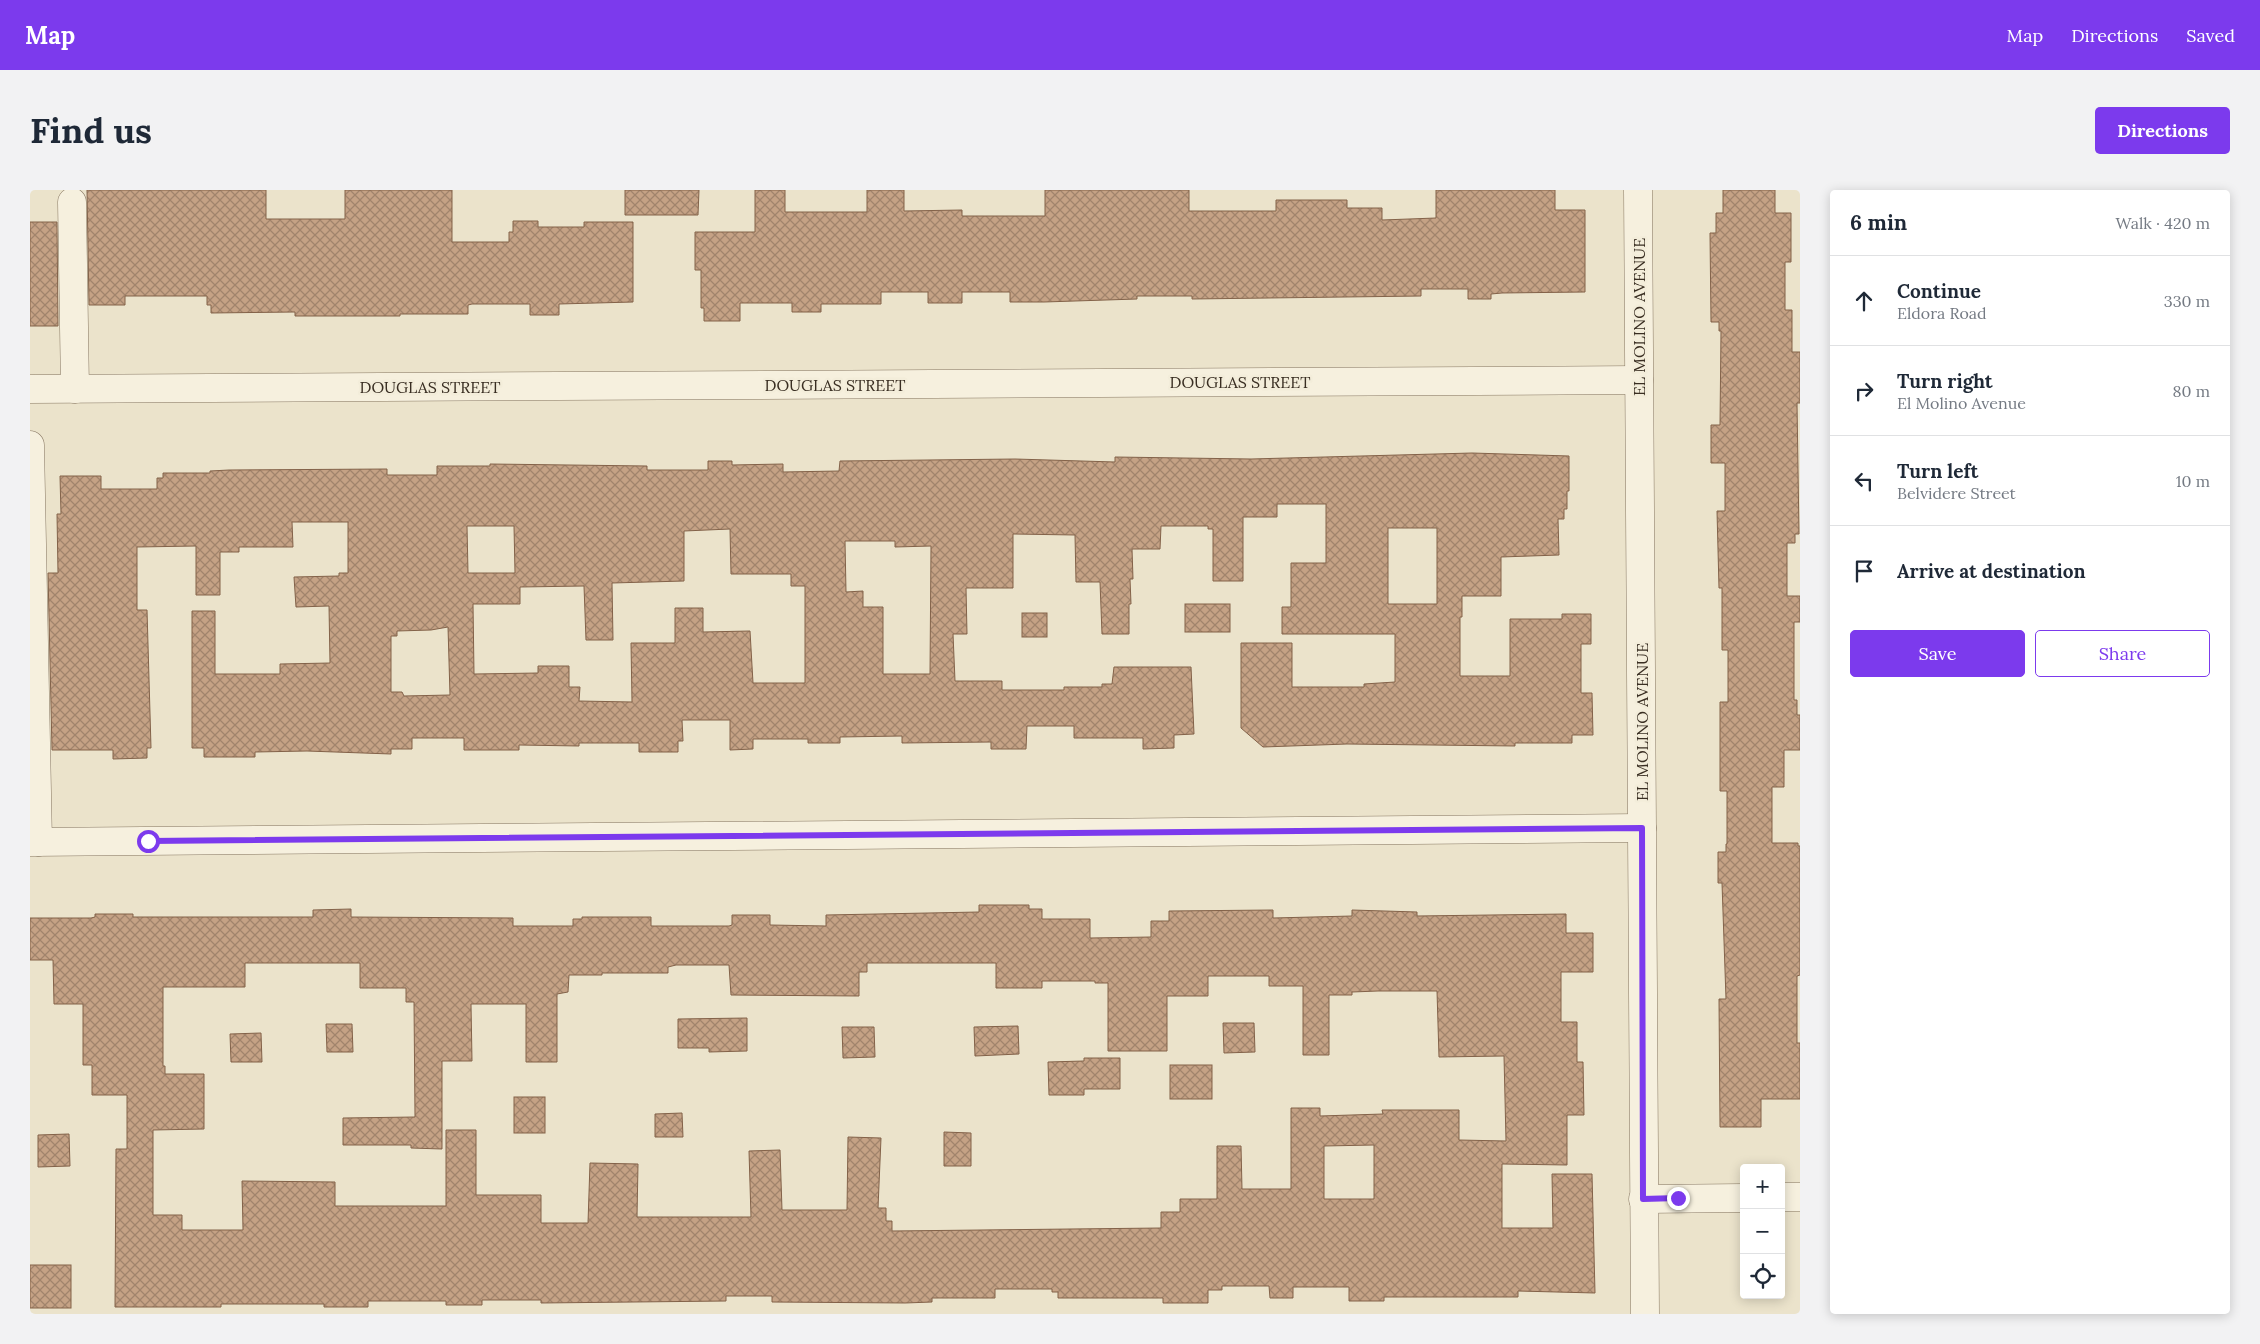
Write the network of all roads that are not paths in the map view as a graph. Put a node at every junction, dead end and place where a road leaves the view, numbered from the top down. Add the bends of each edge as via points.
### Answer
1 (1638, 190) edge
2 (72, 202) dead end
3 (1639, 380) junction
4 (30, 389) edge
5 (75, 389) junction
6 (30, 445) edge
7 (1642, 828) junction
8 (34, 842) edge
9 (1800, 1197) edge
10 (1740, 1198) edge
11 (1785, 1198) edge
12 (1643, 1199) junction
13 (1645, 1314) edge

1 - 3 street, EL MOLINO AVENUE
2 - 5 street
3 - 5 street, DOUGLAS STREET
3 - 7 street, EL MOLINO AVENUE
4 - 5 street, DOUGLAS STREET
6 - 8 street
7 - 8 street
7 - 12 street, EL MOLINO AVENUE
9 - 11 street
10 - 12 street
12 - 13 street, EL MOLINO AVENUE

